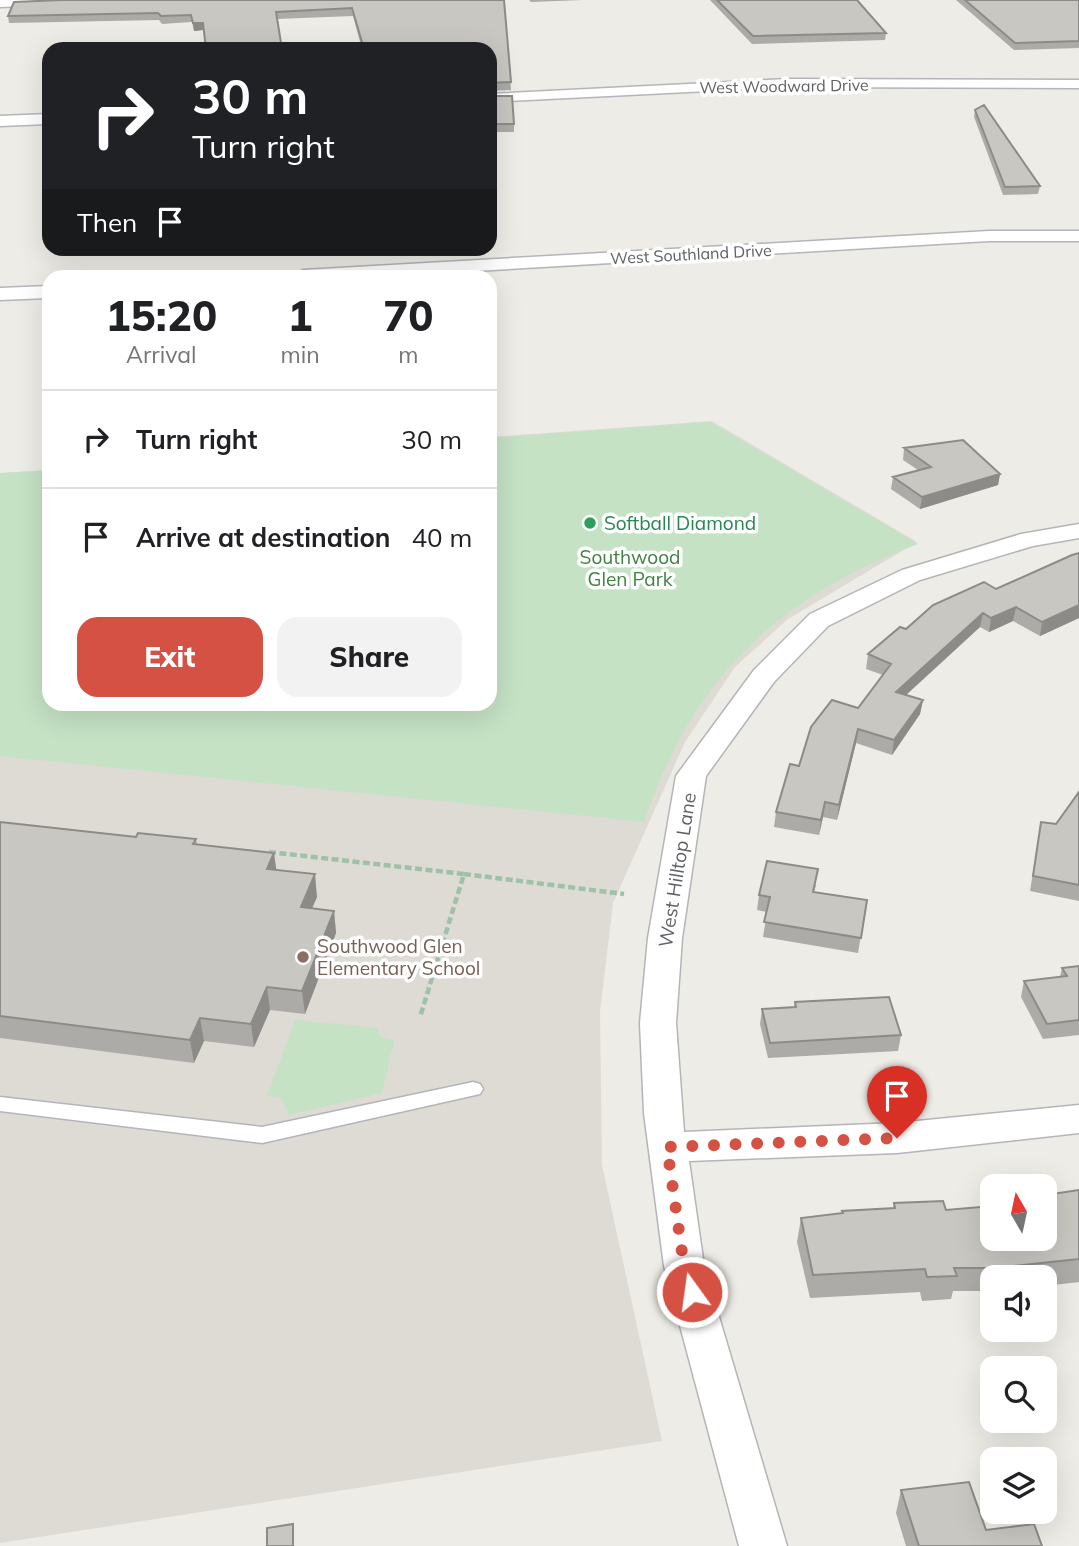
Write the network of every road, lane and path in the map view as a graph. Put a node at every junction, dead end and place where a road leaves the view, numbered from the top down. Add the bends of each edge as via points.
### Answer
1 (72, 0) edge
2 (0, 3) edge
3 (1079, 84) edge
4 (497, 98) edge
5 (42, 119) edge
6 (0, 121) edge
7 (1079, 236) edge
8 (406, 270) edge
9 (42, 292) edge
10 (0, 295) edge
11 (1079, 531) edge
12 (259, 851) edge
13 (464, 874) junction
14 (624, 894) dead end
15 (420, 1017) dead end
16 (473, 1089) dead end
17 (0, 1104) edge
18 (1079, 1119) edge
19 (667, 1147) junction
20 (763, 1546) edge

1 - 2 street
3 - 4 street, West Woodward Drive via 787,83
5 - 6 street
7 - 8 street, West Southland Drive via 989,236
9 - 10 street
11 - 19 street, West Hilltop Lane via 1030,539 911,575 819,620 764,676 691,776 665,938 658,1023
12 - 13 path
13 - 14 path
13 - 15 path
16 - 17 lane via 262,1135
18 - 19 street via 897,1138
19 - 20 street, West Hilltop Lane via 684,1266

